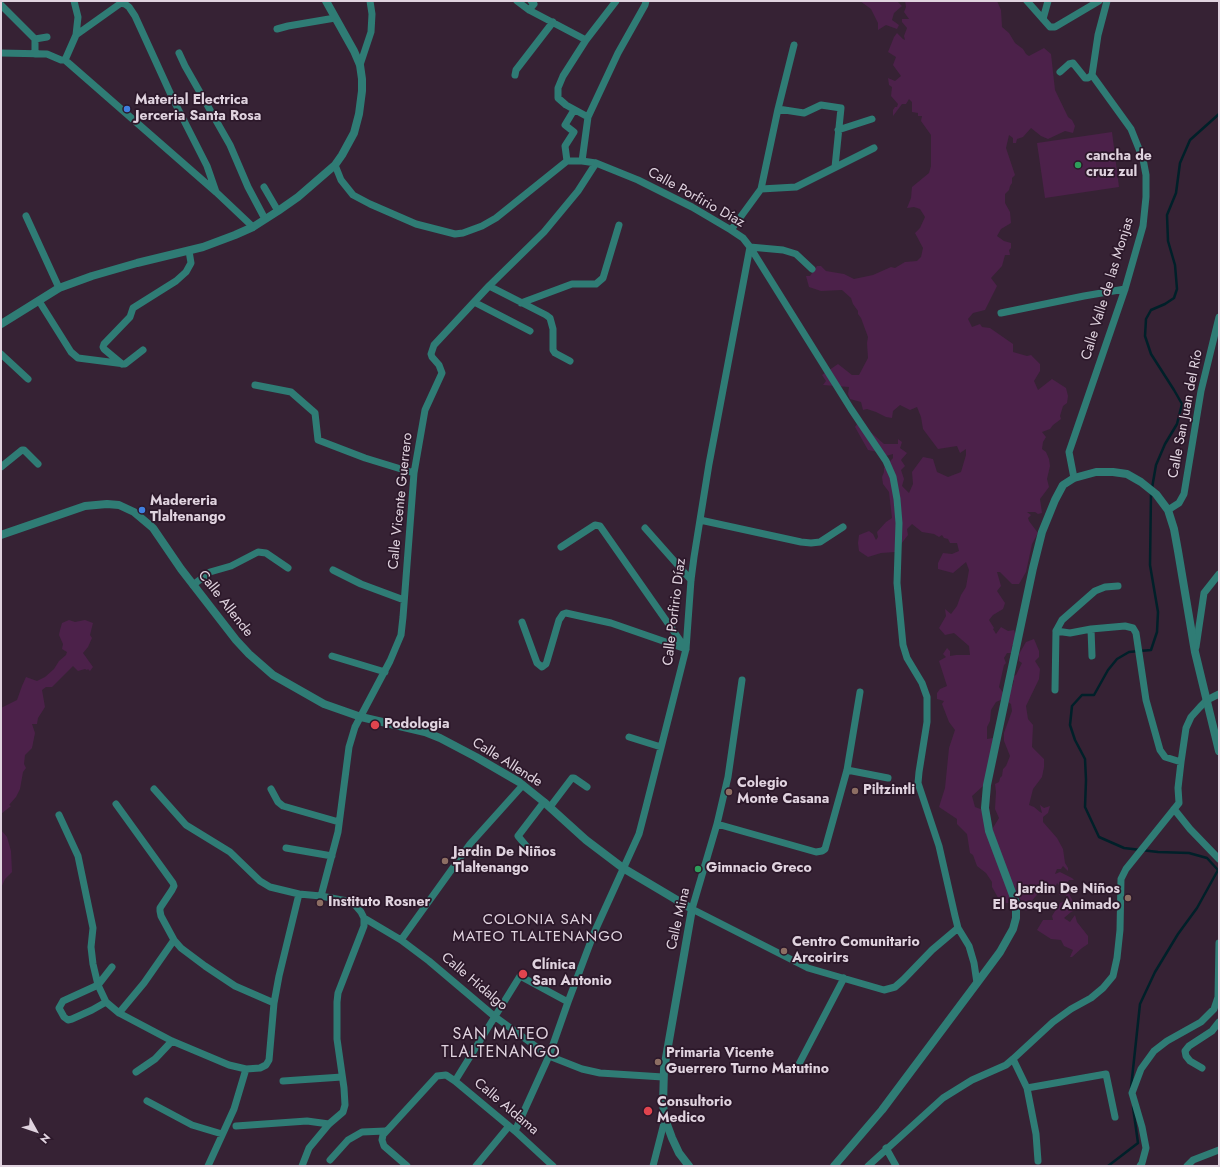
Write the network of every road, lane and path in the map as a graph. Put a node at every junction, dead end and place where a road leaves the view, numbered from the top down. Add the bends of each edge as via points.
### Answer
1 (74, 1) edge
2 (326, 1) edge
3 (370, 1) edge
4 (517, 1) edge
5 (530, 1) edge
6 (616, 1) edge
7 (646, 1) edge
8 (1027, 1) edge
9 (1048, 1) edge
10 (1099, 1) edge
11 (1108, 1) edge
12 (1, 5) edge
13 (529, 10) junction
14 (335, 18) junction
15 (1043, 19) junction
16 (553, 22) junction
17 (277, 29) dead end
18 (76, 35) junction
19 (47, 37) dead end
20 (35, 39) junction
21 (586, 40) junction
22 (794, 45) dead end
23 (1, 53) edge
24 (179, 53) dead end
25 (35, 54) junction
26 (65, 60) junction
27 (360, 66) junction
28 (1060, 72) dead end
29 (516, 75) dead end
30 (1092, 75) junction
31 (778, 109) junction
32 (574, 110) junction
33 (588, 117) junction
34 (872, 119) dead end
35 (838, 130) junction
36 (874, 148) dead end
37 (567, 161) junction
38 (582, 161) junction
39 (596, 164) junction
40 (335, 165) junction
41 (835, 167) junction
42 (264, 187) dead end
43 (761, 189) junction
44 (216, 192) junction
45 (278, 211) junction
46 (26, 216) dead end
47 (265, 220) junction
48 (619, 225) dead end
49 (253, 227) junction
50 (731, 230) junction
51 (750, 247) junction
52 (189, 251) junction
53 (812, 268) dead end
54 (489, 286) junction
55 (59, 288) junction
56 (1125, 289) junction
57 (39, 301) junction
58 (474, 302) junction
59 (522, 303) junction
60 (1001, 313) dead end
61 (1219, 317) edge
62 (1, 324) edge
63 (530, 331) dead end
64 (143, 350) dead end
65 (1, 354) edge
66 (570, 361) dead end
67 (122, 364) junction
68 (28, 379) dead end
69 (255, 385) dead end
70 (38, 464) dead end
71 (1, 467) edge
72 (414, 473) junction
73 (1074, 478) junction
74 (1168, 510) junction
75 (700, 520) junction
76 (843, 527) dead end
77 (645, 528) dead end
78 (1, 535) edge
79 (561, 547) dead end
80 (288, 568) dead end
81 (333, 570) dead end
82 (1219, 574) edge
83 (691, 580) junction
84 (193, 585) junction
85 (1118, 586) dead end
86 (404, 600) junction
87 (522, 622) dead end
88 (1091, 629) junction
89 (1056, 631) junction
90 (686, 649) junction
91 (1195, 652) junction
92 (332, 656) dead end
93 (1092, 656) dead end
94 (385, 672) junction
95 (742, 680) dead end
96 (1055, 690) dead end
97 (860, 692) dead end
98 (1219, 694) edge
99 (1207, 700) junction
100 (361, 717) junction
101 (629, 737) dead end
102 (661, 747) junction
103 (1219, 751) edge
104 (1181, 762) junction
105 (848, 770) junction
106 (888, 778) dead end
107 (523, 785) junction
108 (587, 787) dead end
109 (154, 789) dead end
110 (271, 789) dead end
111 (116, 804) dead end
112 (547, 805) junction
113 (1174, 809) junction
114 (59, 815) dead end
115 (339, 822) junction
116 (717, 824) junction
117 (528, 847) dead end
118 (286, 848) dead end
119 (332, 856) junction
120 (1219, 860) edge
121 (623, 868) junction
122 (299, 894) junction
123 (321, 896) junction
124 (692, 909) junction
125 (364, 918) junction
126 (958, 928) junction
127 (174, 940) junction
128 (401, 940) junction
129 (1219, 943) edge
130 (112, 967) dead end
131 (844, 978) junction
132 (977, 983) junction
133 (98, 985) junction
134 (106, 1002) junction
135 (568, 1002) junction
136 (274, 1003) junction
137 (120, 1013) junction
138 (494, 1016) junction
139 (1219, 1022) edge
140 (172, 1041) junction
141 (550, 1056) junction
142 (1013, 1059) junction
143 (800, 1064) dead end
144 (1202, 1068) dead end
145 (246, 1069) junction
146 (136, 1072) dead end
147 (663, 1076) junction
148 (342, 1077) junction
149 (283, 1081) dead end
150 (455, 1081) junction
151 (1027, 1088) junction
152 (148, 1101) dead end
153 (1115, 1117) dead end
154 (665, 1119) junction
155 (329, 1124) junction
156 (236, 1126) dead end
157 (512, 1129) junction
158 (384, 1133) junction
159 (222, 1134) junction
160 (886, 1148) junction
161 (1219, 1150) edge
162 (330, 1160) dead end
163 (1038, 1161) dead end
164 (405, 1165) edge
165 (208, 1166) edge
166 (302, 1166) edge
167 (476, 1166) edge
168 (553, 1166) edge
169 (653, 1166) edge
170 (689, 1166) edge
171 (834, 1166) edge
172 (868, 1166) edge
173 (896, 1166) edge
174 (1140, 1166) edge
175 (1187, 1166) edge

1 - 18 street via 78,17
2 - 14 street
3 - 27 street via 371,32
4 - 13 street
5 - 13 street via 534,4
6 - 21 street
7 - 33 street
8 - 15 street
9 - 15 street
10 - 15 street via 1056,27 1050,27
11 - 30 street via 1098,35
12 - 20 street
13 - 16 street
14 - 17 street
14 - 27 street
16 - 21 street
16 - 29 street via 516,70
18 - 26 street
18 - 44 street via 121,3 129,7 207,166
19 - 20 street
20 - 25 street
21 - 32 street via 558,88 558,98
22 - 31 street
23 - 25 street
24 - 47 street via 230,145
25 - 26 street via 47,54
26 - 44 street
27 - 40 street via 362,91 359,114 354,133
28 - 30 street via 1073,63 1085,78
30 - 56 street, Calle Valle de las Monjas via 1131,129 1143,159 1146,176 1143,226
31 - 35 street via 804,113 821,105 841,108
31 - 43 street
32 - 33 street
32 - 37 street via 565,125 574,132 565,146
33 - 38 street
34 - 35 street
35 - 41 street
36 - 41 street
37 - 38 street, Calle Porfirio Díaz
37 - 40 street via 496,218 482,226 455,234 416,224 353,195 341,180
38 - 39 street, Calle Porfirio Díaz
39 - 50 street, Calle Porfirio Díaz via 638,180 687,204
39 - 54 street, Calle Vicente Guerrero via 578,191 544,232
40 - 45 street
41 - 43 street via 796,187
42 - 45 street
43 - 50 street
44 - 49 street
45 - 47 street
46 - 55 street
47 - 49 street
48 - 59 street via 603,278 596,284 572,284
49 - 52 street
50 - 51 street, Calle Porfirio Díaz via 743,238
51 - 53 street via 796,254
51 - 75 street, Calle Porfirio Díaz
51 - 126 street via 851,410 886,460 893,477 899,523 897,583 904,645 907,658 922,682 927,697 928,722 918,784 939,846
52 - 55 street via 137,263
52 - 67 street via 191,263 186,272 133,308 130,317 104,345 104,349
54 - 58 street, Calle Vicente Guerrero
54 - 59 street
55 - 57 street
56 - 60 street
56 - 73 street, Calle Valle de las Monjas via 1069,452
57 - 62 street
57 - 67 street via 74,355 78,358
58 - 63 street
58 - 72 street, Calle Vicente Guerrero via 434,345 431,354 442,373 425,410
59 - 66 street via 550,318 553,350
61 - 74 street, Calle San Juan del Río via 1201,391 1184,494 1179,502
64 - 67 street via 128,364
65 - 68 street
69 - 72 street via 291,392 315,413 318,440
70 - 71 street via 22,450
72 - 86 street, Calle Vicente Guerrero
73 - 74 street via 1096,472 1127,474 1156,494
73 - 132 street via 1063,485 1042,532 987,785 985,808 989,831 1016,903 1016,918 1000,952
74 - 91 street via 1174,529
75 - 76 street via 811,543 820,542
75 - 83 street, Calle Porfirio Díaz
77 - 83 street
78 - 84 street, Calle Allende via 85,506 119,505 134,512 149,524
79 - 90 street via 595,525 600,526
80 - 84 street via 266,553 258,552 231,566 210,572
81 - 86 street
82 - 91 street via 1204,593
83 - 90 street, Calle Porfirio Díaz
84 - 100 street, Calle Allende via 236,640 262,666 284,682 324,704
85 - 89 street via 1095,591 1062,620
86 - 94 street, Calle Vicente Guerrero via 401,635
87 - 90 street via 537,664 542,667 546,664 559,620 566,613 611,623
88 - 89 street via 1070,633
88 - 93 street
88 - 104 street via 1129,626 1136,632 1146,700 1160,750 1165,757
89 - 96 street
90 - 102 street, Calle Porfirio Díaz
91 - 99 street
92 - 94 street
94 - 100 street, Calle Vicente Guerrero
95 - 116 street, Calle Mina via 730,764
97 - 105 street
98 - 99 street
99 - 103 street
99 - 104 street via 1191,717 1186,728
100 - 107 street, Calle Allende via 440,738
100 - 115 street, Calle Vicente Guerrero via 349,747
101 - 102 street
102 - 121 street, Calle Porfirio Díaz via 639,834
104 - 113 street via 1179,803
105 - 106 street
105 - 116 street via 827,846 822,851 816,852
107 - 112 street, Calle Allende
107 - 128 street via 470,844
108 - 112 street via 572,778
109 - 122 street, Calle Hidalgo via 186,825 230,852 260,881 270,887
110 - 115 street via 283,806
111 - 127 street via 173,883 174,886 160,911
112 - 117 street via 518,836
112 - 121 street, Calle Allende via 586,840
113 - 120 street
113 - 142 street via 1126,869 1121,879 1120,930 1113,976 1091,998 1053,1022
114 - 133 street via 78,856 93,928 92,956
115 - 119 street, Calle Vicente Guerrero
116 - 124 street, Calle Mina
118 - 119 street
119 - 123 street, Calle Vicente Guerrero
121 - 124 street, Calle Allende
121 - 135 street, Calle Porfirio Díaz via 594,933
122 - 123 street, Calle Hidalgo
122 - 136 street
123 - 125 street, Calle Hidalgo via 355,905
124 - 131 street, Calle Allende via 808,968
124 - 147 street, Calle Mina
125 - 128 street, Calle Hidalgo
125 - 148 street via 364,926 338,993 337,1039
126 - 131 street, Calle Allende via 894,987 884,990
126 - 132 street via 969,946
127 - 136 street via 181,948 235,986
127 - 137 street
128 - 138 street, Calle Hidalgo
129 - 174 street via 1218,997 1214,1010 1201,1022 1154,1051 1141,1069 1132,1093 1146,1148
130 - 133 street
131 - 143 street
132 - 171 street via 882,1110
133 - 134 street
133 - 134 street via 62,1001 59,1008 68,1020
134 - 137 street
135 - 138 street via 520,976
135 - 141 street, Calle Porfirio Díaz
136 - 145 street via 269,1060 263,1067
137 - 140 street
138 - 141 street, Calle Hidalgo
138 - 150 street
139 - 144 street via 1212,1031 1189,1046 1185,1052 1190,1061
140 - 145 street via 229,1065
140 - 146 street via 155,1059
141 - 147 street, Calle Hidalgo via 582,1069 600,1073
141 - 157 street, Calle Porfirio Díaz
142 - 151 street
142 - 160 street via 943,1098
145 - 159 street via 234,1109
147 - 154 street, Calle Mina
148 - 149 street
148 - 155 street via 345,1105 343,1112
150 - 157 street, Calle Aldama
150 - 158 street, Calle Aldama via 446,1075 437,1076
151 - 153 street via 1106,1074
151 - 163 street via 1036,1134
152 - 159 street via 192,1125
154 - 169 street, Calle Mina
154 - 170 street via 679,1153
155 - 156 street via 307,1121
155 - 166 street via 309,1148
157 - 167 street, Calle Porfirio Díaz
157 - 168 street, Calle Aldama
158 - 162 street via 362,1132 348,1140
158 - 164 street via 384,1146
159 - 165 street
160 - 172 street
160 - 173 street
161 - 175 street via 1193,1160

